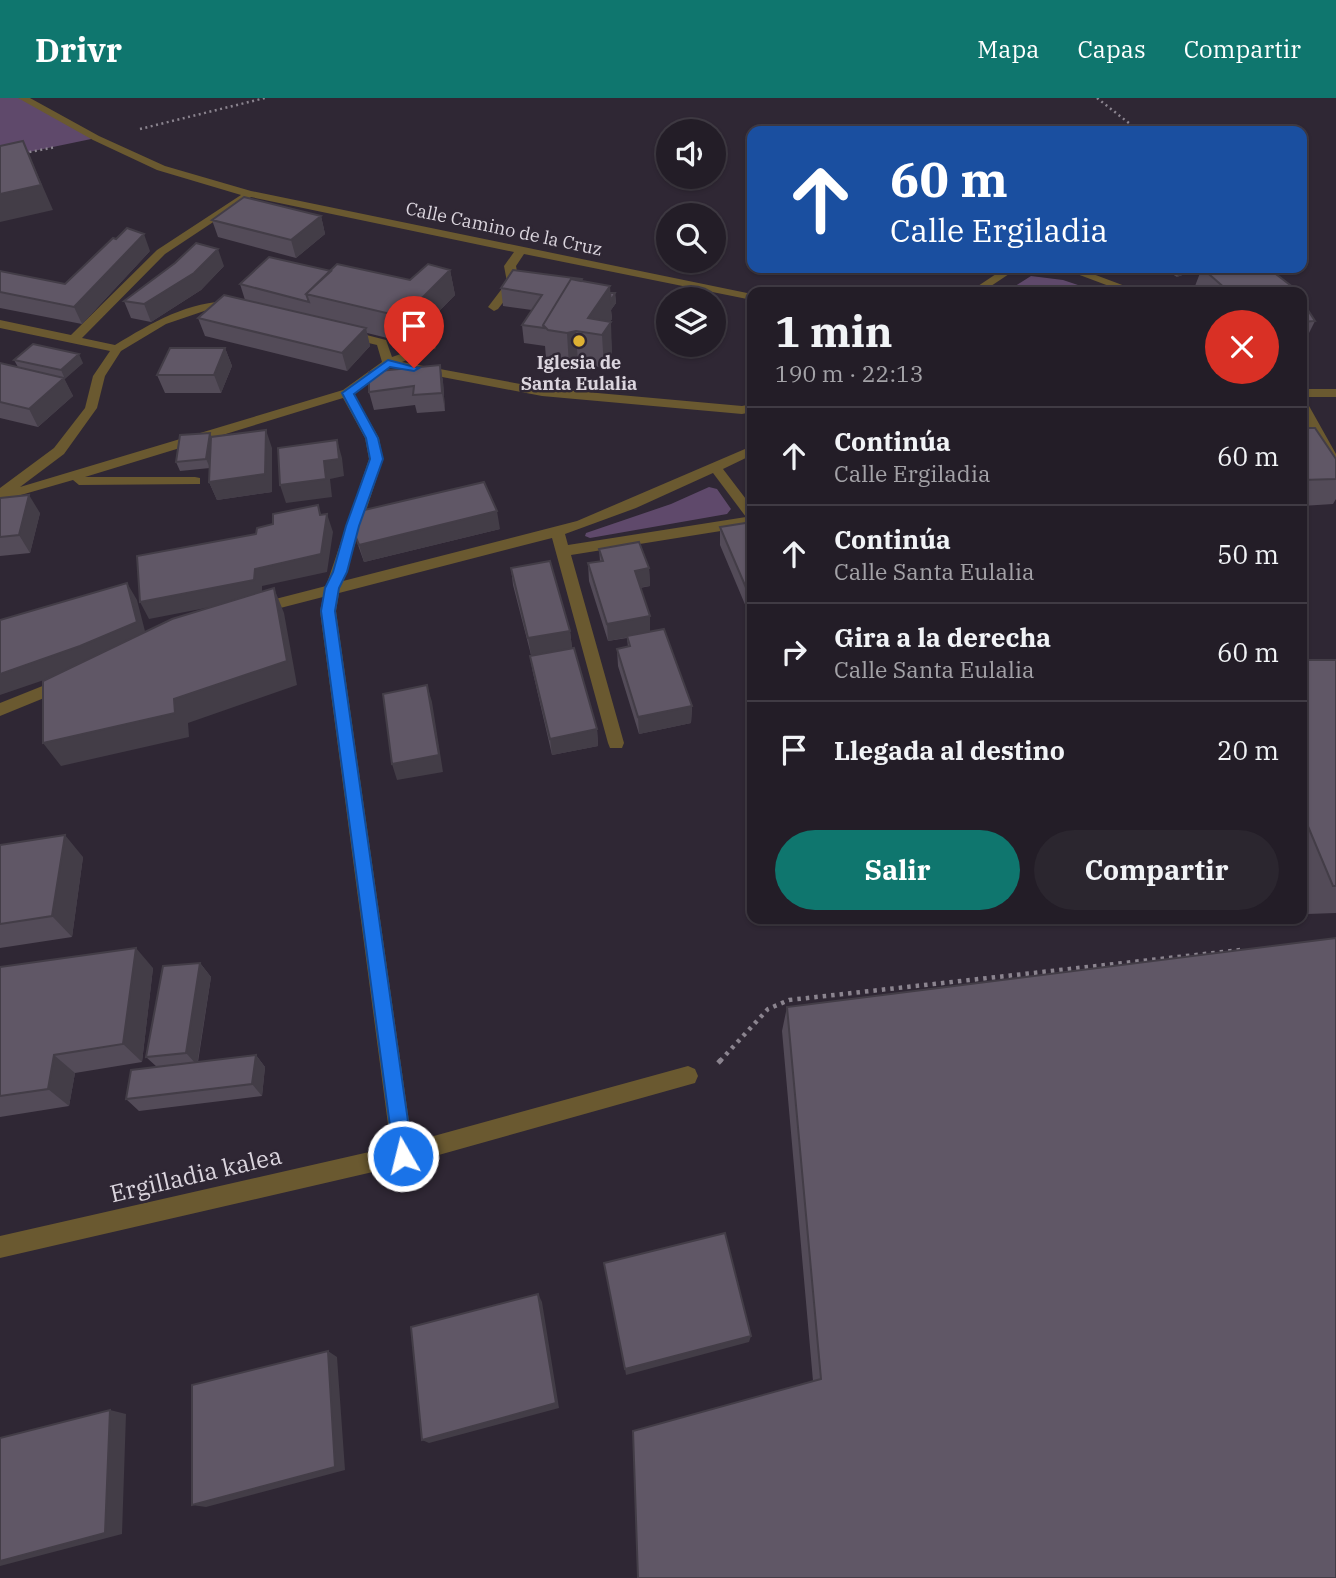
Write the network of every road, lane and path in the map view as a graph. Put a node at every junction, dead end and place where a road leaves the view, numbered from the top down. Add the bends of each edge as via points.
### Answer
1 (23, 98) edge
2 (265, 98) edge
3 (1097, 98) edge
4 (1133, 126) edge
5 (96, 138) junction
6 (24, 153) edge
7 (249, 194) junction
8 (520, 251) junction
9 (1004, 273) edge
10 (1081, 273) edge
11 (983, 287) edge
12 (1121, 287) edge
13 (747, 296) edge
14 (246, 307) edge
15 (494, 307) dead end
16 (0, 324) edge
17 (330, 330) edge
18 (73, 340) junction
19 (430, 348) dead end
20 (117, 349) junction
21 (388, 363) junction
22 (347, 393) junction
23 (1307, 393) edge
24 (1336, 393) edge
25 (747, 409) edge
26 (1307, 410) edge
27 (747, 452) edge
28 (715, 467) junction
29 (1336, 467) edge
30 (61, 481) junction
31 (195, 481) dead end
32 (0, 496) edge
33 (747, 511) edge
34 (747, 519) edge
35 (557, 532) junction
36 (563, 551) junction
37 (332, 588) junction
38 (240, 614) edge
39 (78, 678) edge
40 (0, 710) edge
41 (616, 743) dead end
42 (1254, 949) edge
43 (688, 1076) joint
44 (403, 1156) junction
45 (0, 1247) edge

1 - 5 street, Calle Camino de la Cruz
2 - 5 path
3 - 4 path
5 - 6 path
5 - 7 street, Calle Camino de la Cruz via 161,169
7 - 8 street, Calle Camino de la Cruz
7 - 18 street via 161,252
8 - 13 street, Calle Camino de la Cruz
8 - 15 street via 510,266 513,282
9 - 11 street
10 - 12 street
14 - 20 street via 212,303 162,321
16 - 18 street
17 - 21 street via 382,343
18 - 20 street
19 - 21 street
20 - 32 street via 99,376 91,408 59,450
21 - 22 street
21 - 25 street via 542,392
22 - 30 street
22 - 37 street via 372,438 376,459
23 - 24 street
26 - 29 street
27 - 28 street
28 - 33 street
28 - 35 street via 662,494
30 - 31 street
30 - 32 street
34 - 36 street
35 - 36 street
35 - 37 street
36 - 41 street
37 - 38 street
37 - 44 street via 328,611
39 - 40 street
42 - 43 path via 789,1000 768,1009 709,1070
43 - 44 street, Ergilladia kalea
44 - 45 street, Ergilladia kalea

